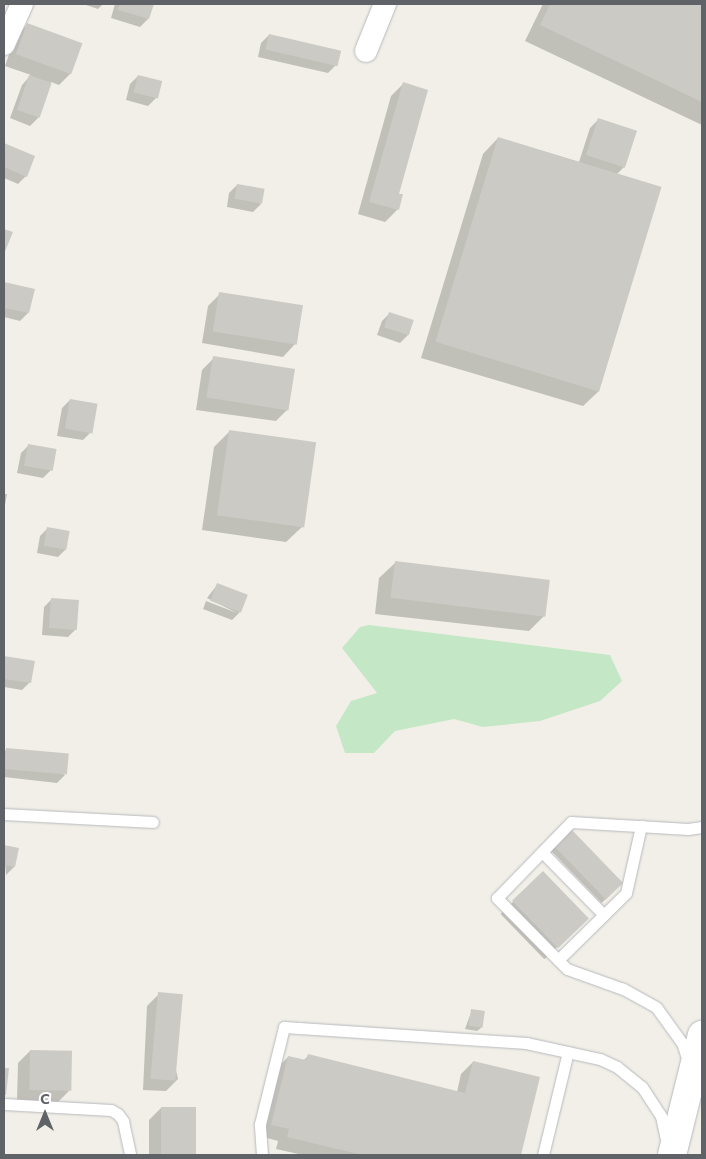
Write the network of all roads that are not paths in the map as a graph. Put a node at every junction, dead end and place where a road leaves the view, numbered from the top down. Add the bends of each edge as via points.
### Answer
1 (22, 4) edge
2 (385, 4) edge
3 (4, 44) edge
4 (366, 51) dead end
5 (4, 814) edge
6 (153, 822) dead end
7 (641, 826) junction
8 (702, 827) edge
9 (542, 852) junction
10 (604, 915) junction
11 (558, 960) junction
12 (702, 1035) edge
13 (568, 1052) junction
14 (692, 1072) junction
15 (4, 1104) edge
16 (130, 1155) edge
17 (262, 1155) edge
18 (543, 1155) edge
19 (670, 1155) edge

1 - 3 street
2 - 4 street
5 - 6 lane
7 - 8 lane
7 - 9 lane via 571,822
7 - 10 lane via 626,892
9 - 10 lane
9 - 11 lane via 497,898
10 - 11 lane
11 - 14 lane via 567,969 624,989 656,1007 682,1043
12 - 14 street
13 - 17 lane via 526,1043 284,1027 260,1124
13 - 18 lane
13 - 19 lane via 617,1067 642,1087 661,1116
14 - 19 street
15 - 16 lane via 111,1110 123,1122

